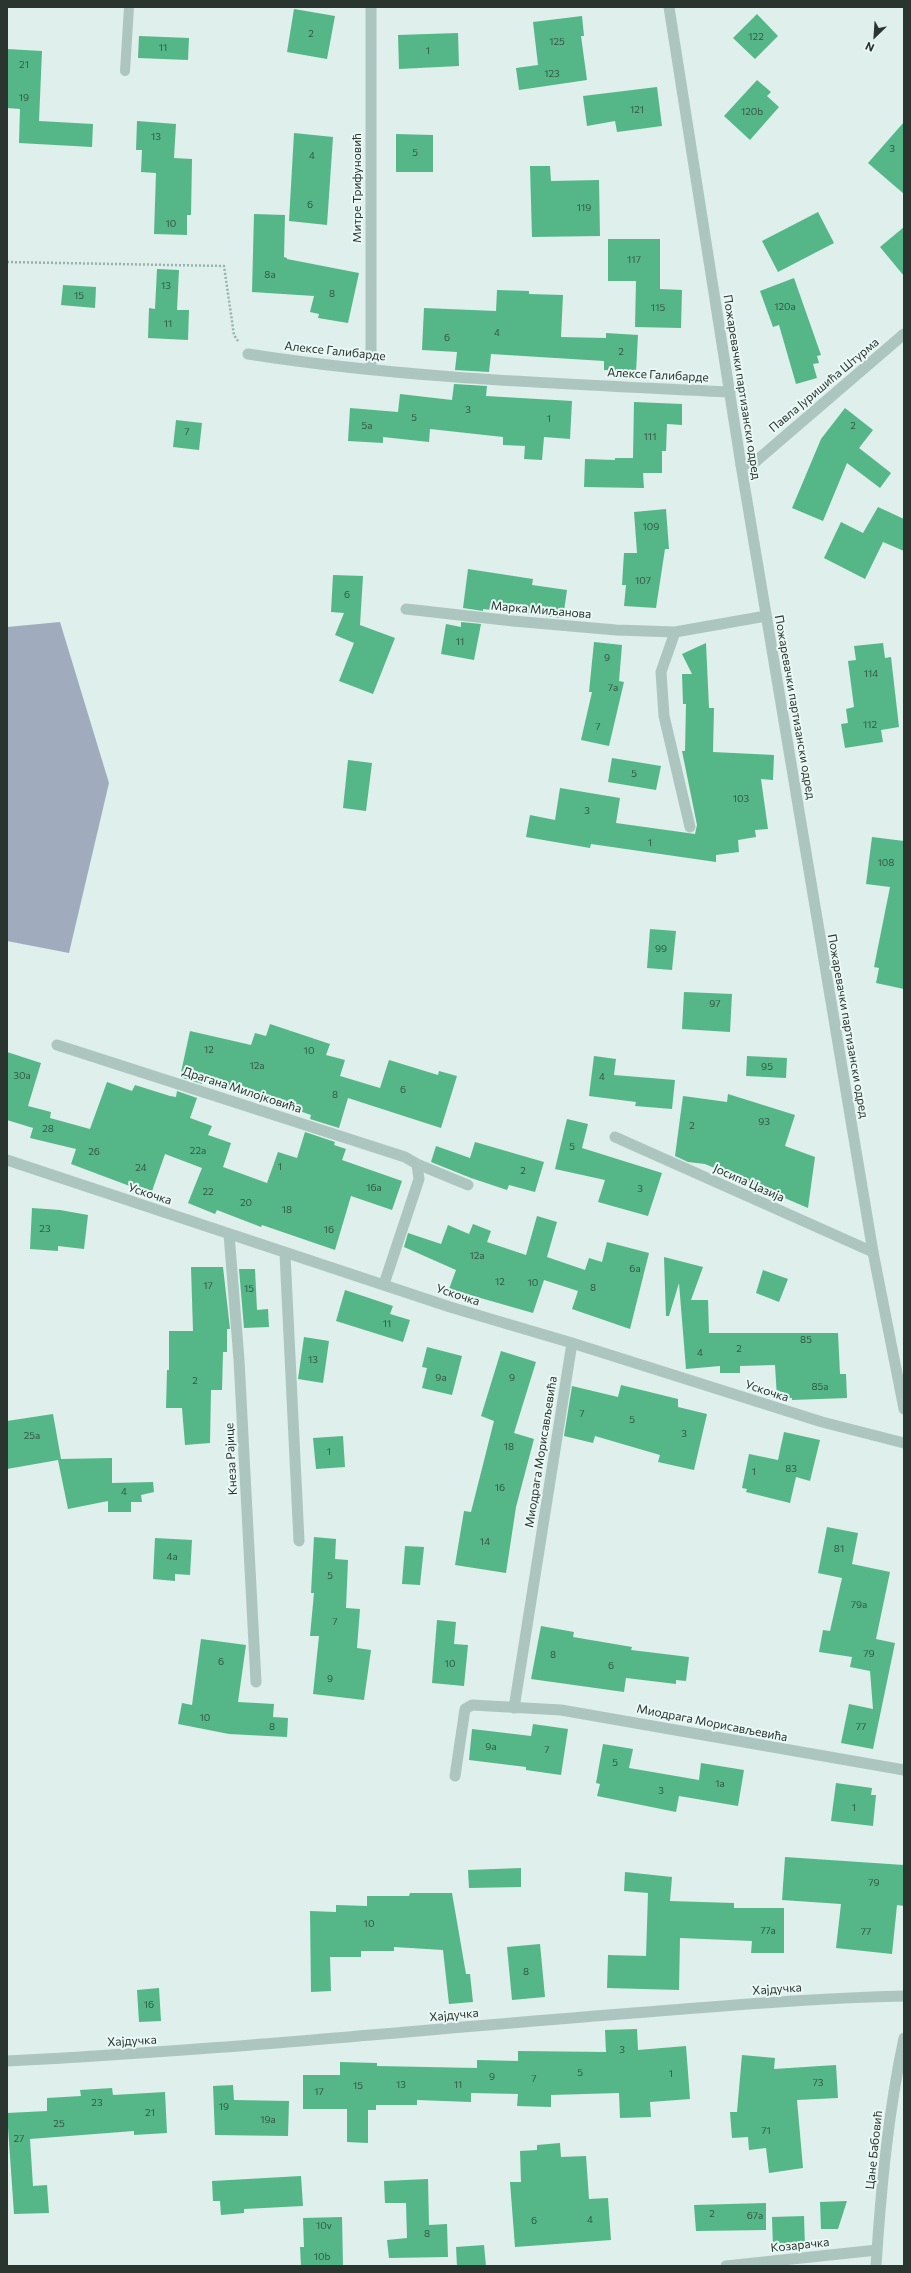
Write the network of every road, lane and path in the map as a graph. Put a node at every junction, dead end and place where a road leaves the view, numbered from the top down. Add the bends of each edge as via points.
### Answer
1 (129, 7) edge
2 (371, 7) edge
3 (669, 7) edge
4 (125, 71) dead end
5 (7, 262) edge
6 (904, 334) edge
7 (248, 354) joint
8 (371, 369) junction
9 (730, 392) junction
10 (741, 464) junction
11 (406, 609) dead end
12 (766, 616) junction
13 (675, 632) junction
14 (690, 827) dead end
15 (57, 1045) dead end
16 (614, 1137) dead end
17 (7, 1160) edge
18 (417, 1164) junction
19 (468, 1185) dead end
20 (229, 1234) junction
21 (873, 1252) junction
22 (285, 1254) junction
23 (384, 1284) junction
24 (572, 1343) junction
25 (904, 1409) edge
26 (904, 1443) edge
27 (299, 1541) dead end
28 (256, 1682) dead end
29 (514, 1708) junction
30 (904, 1770) edge
31 (455, 1776) dead end
32 (904, 1996) edge
33 (904, 2038) edge
34 (7, 2061) edge
35 (877, 2250) junction
36 (726, 2266) edge
37 (876, 2266) edge

1 - 4 lane
2 - 8 street, Митре Трифуновић
3 - 9 street, Пожаревачки партизански одред
5 - 7 path via 224,266 234,335
6 - 10 street, Павла Јуришића Штурма via 755,462
7 - 8 street, Алексе Галибарде
8 - 9 street, Алексе Галибарде
9 - 10 street, Пожаревачки партизански одред
10 - 12 street, Пожаревачки партизански одред
11 - 13 street, Марка Миљанова via 521,622
12 - 13 street, Марка Миљанова
12 - 21 street, Пожаревачки партизански одред
13 - 14 street via 661,672 664,716
15 - 18 street, Драгана Милојковића via 288,1118 405,1157
16 - 21 street, Јосипа Цазија
17 - 20 street, Ускочка
18 - 19 street, Драгана Милојковића
18 - 23 street via 419,1179
20 - 22 street, Ускочка
20 - 28 street, Кнеза Рајице via 239,1360
21 - 25 street, Пожаревачки партизански одред
22 - 23 street, Ускочка
22 - 27 street
23 - 24 street, Ускочка via 450,1307
24 - 26 street, Ускочка via 822,1422
24 - 29 street, Миодрага Морисављевића
29 - 30 street, Миодрага Морисављевића via 561,1710
29 - 31 street, Миодрага Морисављевића via 472,1705 465,1709
32 - 34 street, Хајдучка via 838,1998 477,2025 142,2054
33 - 35 street, Цане Бабовић via 886,2148
35 - 36 street, Козарачка
35 - 37 street, Цане Бабовић

